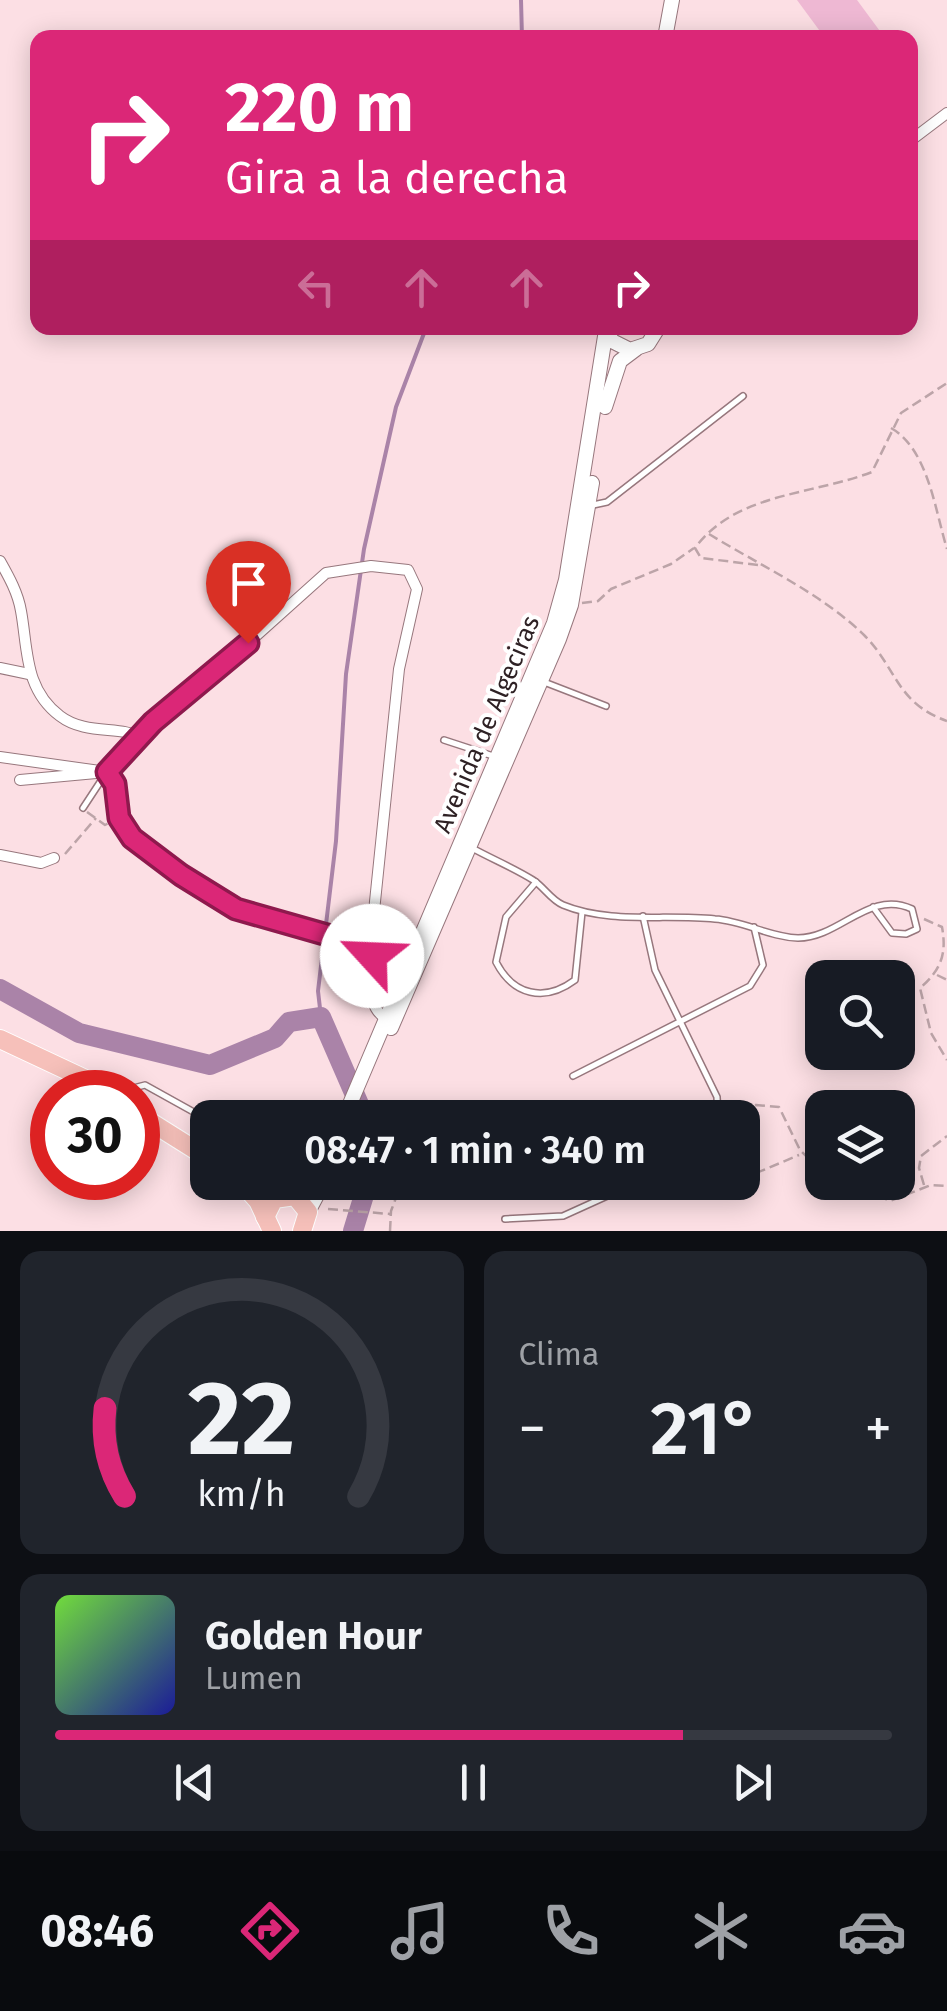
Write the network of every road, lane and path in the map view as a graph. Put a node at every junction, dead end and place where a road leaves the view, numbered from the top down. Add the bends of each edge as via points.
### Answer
1 (672, 0) edge
2 (666, 30) edge
3 (944, 117) edge
4 (918, 135) edge
5 (605, 335) edge
6 (610, 335) edge
7 (653, 335) edge
8 (636, 349) junction
9 (947, 383) edge
10 (743, 396) dead end
11 (890, 428) junction
12 (589, 504) junction
13 (708, 534) junction
14 (695, 548) junction
15 (947, 549) edge
16 (0, 562) edge
17 (758, 565) junction
18 (570, 605) junction
19 (0, 668) edge
20 (29, 674) junction
21 (542, 680) junction
22 (606, 706) dead end
23 (947, 721) edge
24 (138, 738) junction
25 (444, 740) dead end
26 (0, 757) edge
27 (497, 757) junction
28 (107, 772) junction
29 (20, 780) dead end
30 (83, 808) joint
31 (96, 818) junction
32 (119, 818) junction
33 (469, 847) junction
34 (0, 855) edge
35 (54, 858) joint
36 (536, 882) junction
37 (873, 907) junction
38 (582, 912) junction
39 (643, 916) junction
40 (918, 918) junction
41 (754, 927) junction
42 (370, 950) junction
43 (936, 974) junction
44 (947, 980) edge
45 (385, 1018) junction
46 (678, 1022) junction
47 (0, 1038) edge
48 (386, 1040) junction
49 (0, 1048) edge
50 (947, 1060) edge
51 (46, 1070) edge
52 (68, 1070) edge
53 (368, 1070) junction
54 (573, 1076) dead end
55 (160, 1093) edge
56 (353, 1100) edge
57 (359, 1100) edge
58 (717, 1100) edge
59 (760, 1106) edge
60 (190, 1110) edge
61 (160, 1119) edge
62 (160, 1128) edge
63 (947, 1136) edge
64 (190, 1137) edge
65 (190, 1147) edge
66 (801, 1152) junction
67 (805, 1156) edge
68 (760, 1174) edge
69 (947, 1186) edge
70 (925, 1187) junction
71 (915, 1191) edge
72 (253, 1200) edge
73 (274, 1200) edge
74 (395, 1200) edge
75 (598, 1200) edge
76 (328, 1209) dead end
77 (390, 1214) junction
78 (505, 1218) dead end
79 (306, 1220) edge
80 (268, 1224) edge
81 (324, 1231) edge
82 (390, 1231) edge

1 - 2 street
3 - 4 street
5 - 27 street, Avenida de Algeciras via 562,596
6 - 8 street via 618,346
7 - 8 street, Avenida de Algeciras
8 - 12 street, Avenida de Algeciras via 620,361 609,386
9 - 11 path
10 - 12 lane via 607,502
11 - 13 path via 872,472 746,504
11 - 15 path via 904,435 920,461
12 - 18 street, Avenida de Algeciras
13 - 14 path
13 - 17 path
14 - 17 path via 701,558
14 - 18 path via 598,601
16 - 20 street via 21,610
17 - 23 path via 836,612 865,636 906,697
18 - 21 street, Avenida de Algeciras
19 - 20 street
20 - 24 street via 63,719
21 - 22 lane
21 - 33 street, Avenida de Algeciras
24 - 28 street
24 - 42 street via 317,579 370,566 408,570 417,589 398,670
25 - 27 lane
26 - 28 street
27 - 45 street, Avenida de Algeciras
28 - 29 street
28 - 30 lane
28 - 32 street
30 - 31 path
31 - 32 path via 105,825
31 - 35 path via 71,852
32 - 42 street via 132,838 236,909
33 - 36 lane
33 - 48 street, Avenida de Algeciras
34 - 35 street via 41,863
36 - 38 lane via 557,902
36 - 38 lane via 506,917 496,962 515,987 546,994 574,980
37 - 40 lane via 908,906
37 - 40 lane via 896,934 915,931
37 - 41 lane via 810,937
38 - 39 lane
39 - 41 lane
39 - 46 lane via 655,970
40 - 43 path via 942,926 946,946
41 - 46 lane via 763,956 756,980
42 - 45 street via 372,1001
43 - 44 path
43 - 50 path via 920,988 922,1008
45 - 48 street
45 - 53 street, Avenida de Algeciras
46 - 54 lane
46 - 58 lane
47 - 52 highway
48 - 53 street, Avenida de Algeciras
49 - 51 highway
53 - 56 street, Avenida de Algeciras
53 - 57 street, Avenida de Algeciras
55 - 60 lane
59 - 66 path via 779,1106
61 - 64 highway
62 - 65 highway
63 - 70 path via 921,1156
66 - 67 path
66 - 68 path
69 - 70 path
70 - 71 path
72 - 80 highway
73 - 80 highway
74 - 77 path
75 - 78 lane via 563,1216
76 - 77 path
77 - 82 path
79 - 81 highway

